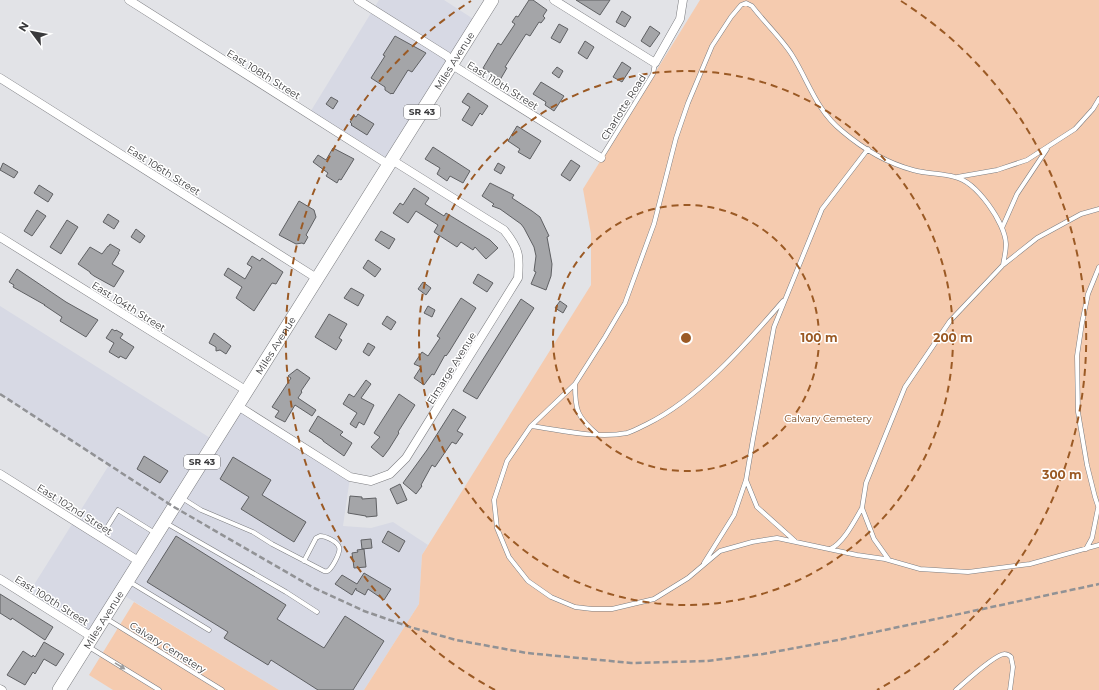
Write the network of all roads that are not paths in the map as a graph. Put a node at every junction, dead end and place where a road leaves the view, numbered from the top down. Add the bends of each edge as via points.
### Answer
1 (128, 0) edge
2 (358, 0) edge
3 (492, 0) edge
4 (554, 0) edge
5 (683, 0) edge
6 (452, 63) junction
7 (655, 63) junction
8 (0, 78) edge
9 (1099, 99) edge
10 (1048, 147) junction
11 (868, 149) junction
12 (602, 158) joint
13 (390, 162) junction
14 (957, 177) junction
15 (1099, 209) edge
16 (1002, 228) junction
17 (0, 237) edge
18 (1003, 266) junction
19 (1099, 267) edge
20 (318, 279) junction
21 (786, 297) junction
22 (575, 384) junction
23 (247, 391) junction
24 (238, 406) junction
25 (531, 426) junction
26 (597, 435) junction
27 (0, 474) edge
28 (746, 480) junction
29 (180, 497) junction
30 (862, 508) junction
31 (1099, 509) edge
32 (164, 522) junction
33 (157, 534) junction
34 (101, 537) junction
35 (796, 542) junction
36 (1099, 545) edge
37 (830, 549) junction
38 (1086, 549) junction
39 (889, 560) junction
40 (304, 561) junction
41 (140, 562) junction
42 (702, 566) junction
43 (0, 579) edge
44 (128, 580) junction
45 (317, 612) dead end
46 (105, 617) junction
47 (209, 630) dead end
48 (90, 641) junction
49 (59, 690) edge
50 (159, 690) edge
51 (222, 690) edge
52 (956, 690) edge
53 (1010, 690) edge

1 - 13 street, East 108th Street
2 - 6 street, East 110th Street via 447,56
3 - 6 main road, Miles Avenue / SR 43
4 - 7 street
5 - 7 street via 680,19
6 - 12 street, East 110th Street
6 - 13 main road, Miles Avenue / SR 43
7 - 12 lane, Charlotte Road via 654,74
8 - 20 street, East 106th Street
9 - 10 lane via 1075,129
10 - 14 lane via 1027,160 997,170
10 - 16 lane via 1017,194
11 - 14 lane via 913,170
11 - 21 lane via 822,209
11 - 22 lane via 833,122 816,102 792,55 752,6 746,3 741,6 712,46 688,103 676,138 654,224 625,303
13 - 20 main road, Miles Avenue / SR 43
13 - 24 street, Elmarge Avenue via 504,230 514,243 519,258 518,278 419,438 406,458 390,474 371,481 350,476
14 - 16 lane via 987,202
15 - 18 lane via 1081,214 1037,238
16 - 18 lane via 1006,244
17 - 23 street, East 104th Street
18 - 30 lane via 950,321 905,387 866,483
19 - 31 lane via 1088,294 1077,356 1078,412 1087,465
20 - 23 main road, Miles Avenue / SR 43
21 - 26 lane via 730,359 695,393 664,415 628,432
21 - 28 lane via 774,327
22 - 25 lane
22 - 26 lane via 575,405 583,423
23 - 24 main road, Miles Avenue / SR 43
24 - 29 main road, Miles Avenue / SR 43
25 - 26 lane
25 - 42 lane via 507,461 494,500 497,528 509,557 528,581 551,597 575,606 612,609 654,599
27 - 34 street, East 102nd Street
28 - 35 lane via 757,507
28 - 42 lane via 734,515
29 - 32 main road, Miles Avenue / SR 43
29 - 40 lane via 201,510 253,532
30 - 37 lane via 850,528 835,547
30 - 39 lane via 874,539
31 - 38 lane via 1092,538
32 - 33 main road, Miles Avenue / SR 43
32 - 45 lane
33 - 34 lane via 118,510
33 - 41 main road, Miles Avenue / SR 43
34 - 41 street, East 102nd Street
35 - 37 lane
35 - 42 lane via 777,538 752,542 720,551
36 - 38 lane
37 - 39 lane
38 - 39 lane via 1030,564 968,572 920,568
40 - 40 lane via 327,571 339,547 320,536 316,538
41 - 44 main road, Miles Avenue / SR 43
43 - 48 street, East 100th Street
44 - 46 main road, Miles Avenue / SR 43
44 - 47 lane
46 - 48 main road, Miles Avenue / SR 43
46 - 51 lane, Calvary Cemetery
48 - 49 main road, Miles Avenue / SR 43
48 -> 50 lane
52 - 53 lane via 1000,654 1011,657 1013,667

